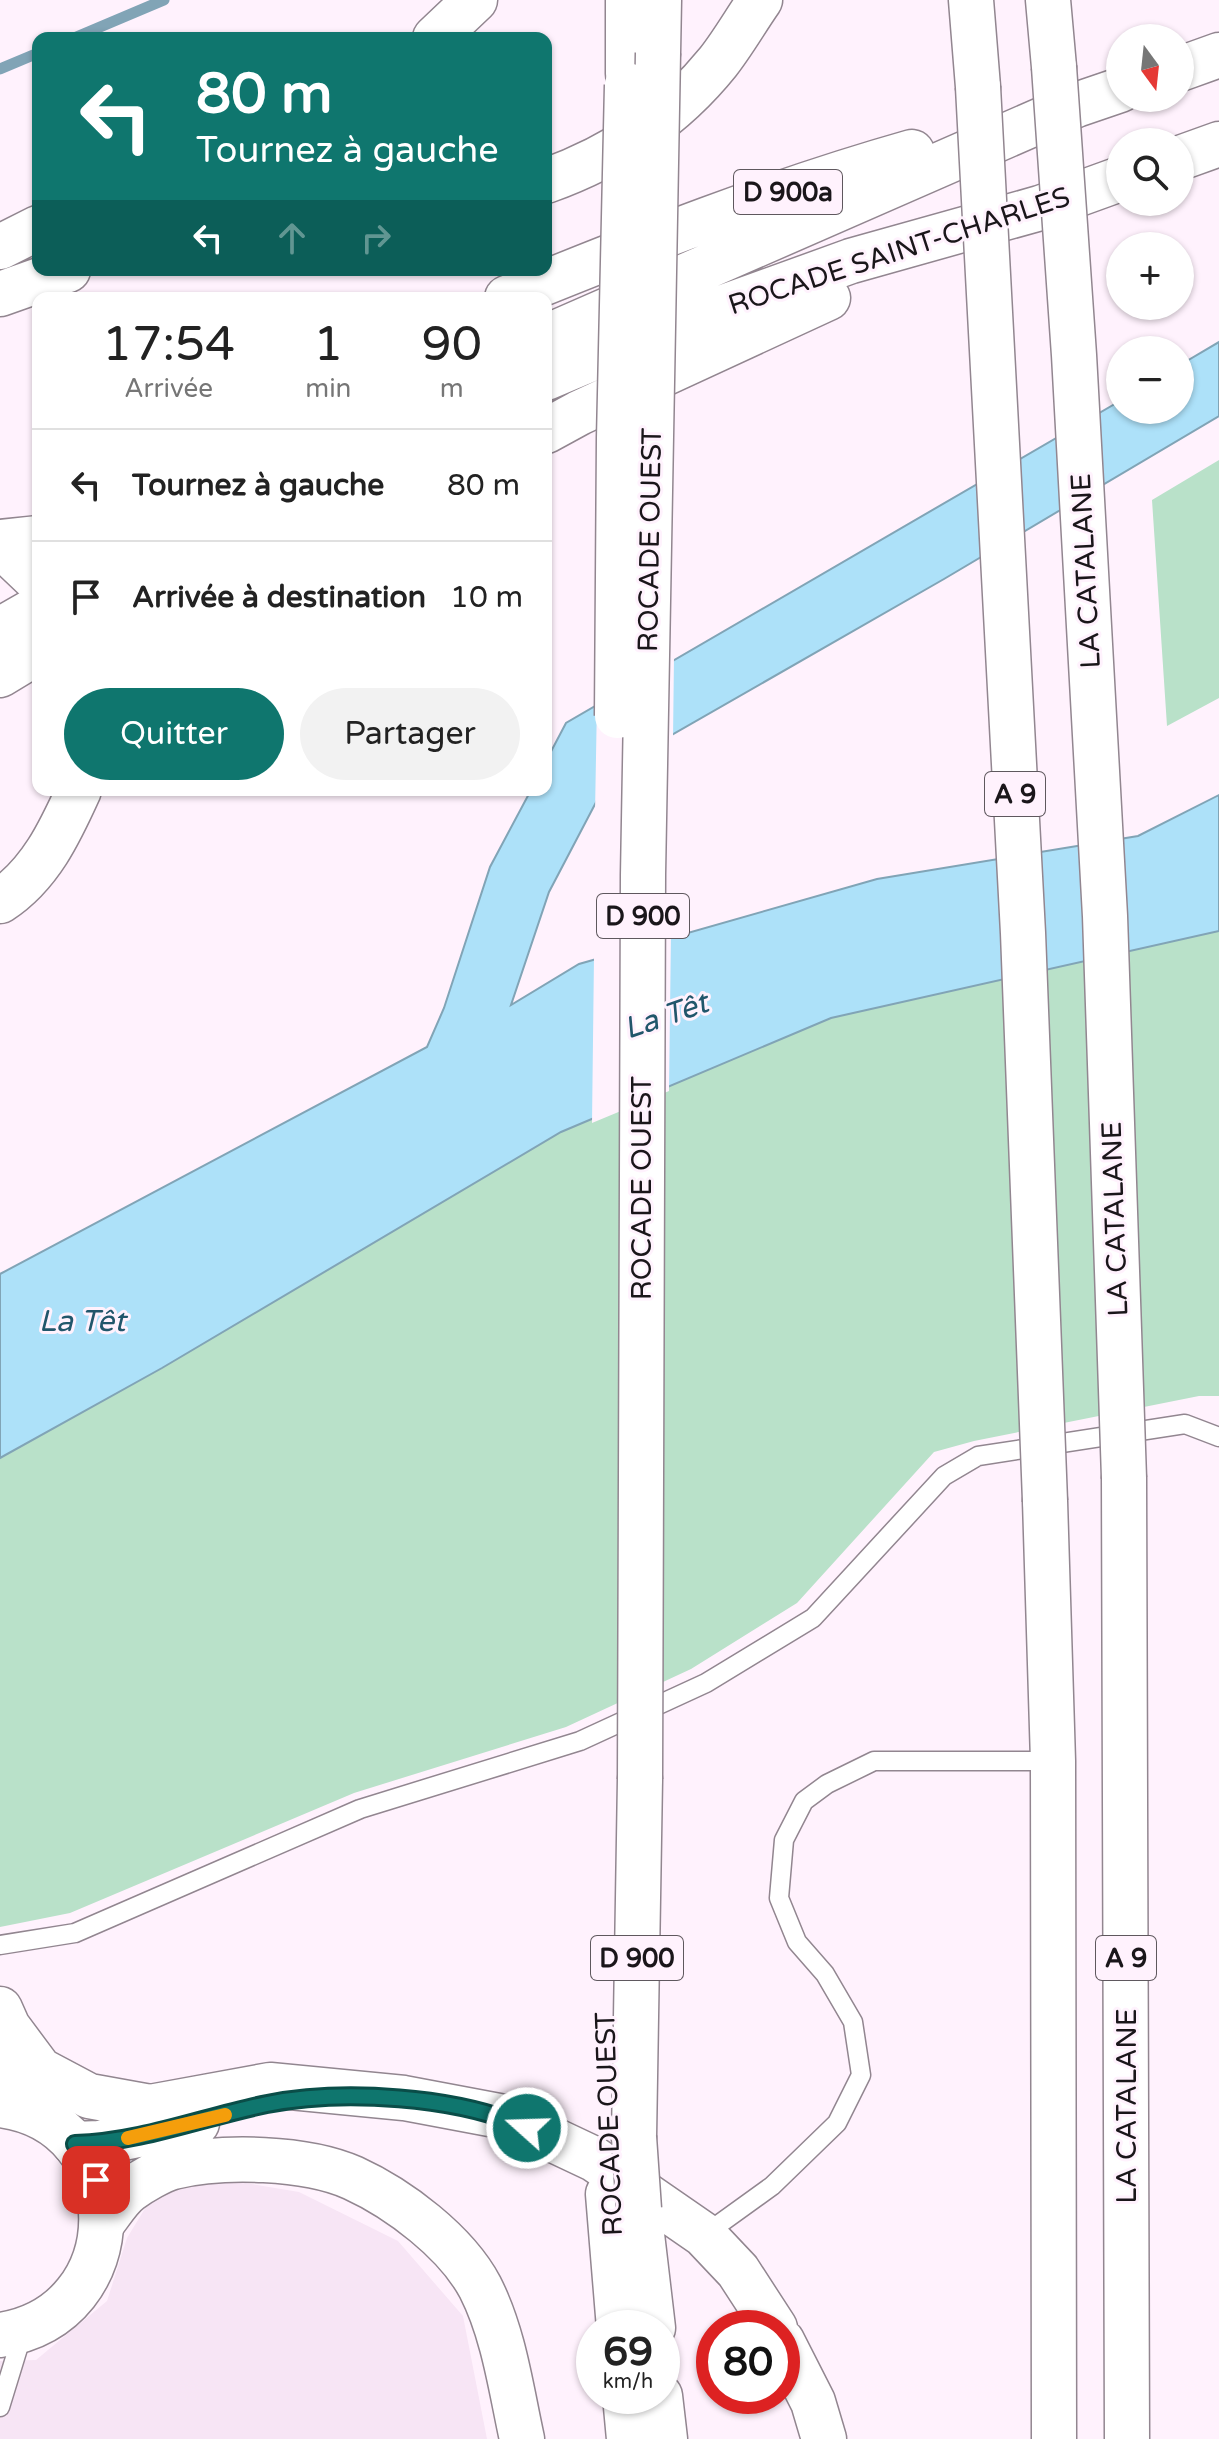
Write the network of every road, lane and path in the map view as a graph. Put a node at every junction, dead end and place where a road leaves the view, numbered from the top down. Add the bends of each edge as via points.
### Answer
1 (475, 0) edge
2 (628, 0) edge
3 (659, 0) edge
4 (760, 0) edge
5 (971, 0) edge
6 (1048, 0) edge
7 (441, 32) edge
8 (1219, 55) edge
9 (643, 64) junction
10 (1194, 64) edge
11 (1106, 95) edge
12 (1076, 105) junction
13 (1219, 144) edge
14 (1194, 153) edge
15 (552, 179) edge
16 (1106, 184) edge
17 (1040, 208) junction
18 (32, 231) edge
19 (0, 247) edge
20 (51, 276) edge
21 (522, 292) edge
22 (0, 294) edge
23 (552, 334) edge
24 (552, 375) edge
25 (552, 428) edge
26 (0, 544) edge
27 (32, 572) edge
28 (32, 585) edge
29 (0, 630) edge
30 (32, 656) edge
31 (0, 675) edge
32 (76, 796) edge
33 (0, 901) edge
34 (1219, 1437) edge
35 (1053, 1761) junction
36 (0, 1945) edge
37 (0, 2009) edge
38 (0, 2055) edge
39 (404, 2098) junction
40 (0, 2105) edge
41 (64, 2134) junction
42 (624, 2202) junction
43 (103, 2222) junction
44 (704, 2235) junction
45 (620, 2310) edge
46 (649, 2310) edge
47 (763, 2310) edge
48 (11, 2333) edge
49 (800, 2376) edge
50 (0, 2407) edge
51 (627, 2414) edge
52 (662, 2414) edge
53 (522, 2439) edge
54 (629, 2439) edge
55 (665, 2439) edge
56 (824, 2439) edge
57 (1054, 2439) edge
58 (1127, 2439) edge

1 - 7 main road
2 - 9 main road, ROCADE OUEST / D 900
3 - 9 main road, ROCADE OUEST / D 900
4 - 15 main road via 717,62 665,115 621,147
5 - 35 main road, A 9, bridge via 1023,933
6 - 58 main road, LA CATALANE / A 9, bridge via 1105,916 1124,1478
8 - 10 main road
9 - 42 main road, ROCADE OUEST / D 900, bridge via 619,438 625,1778 619,2130
11 - 12 main road, ROCADE SAINT-CHARLES
12 - 21 main road, D 900a via 849,170
12 - 23 main road, ROCADE SAINT-CHARLES / D 900a
13 - 14 main road
16 - 17 main road, ROCADE SAINT-CHARLES
17 - 24 main road, ROCADE SAINT-CHARLES via 851,261
17 - 25 main road via 785,316
18 - 19 main road
20 - 22 main road
26 - 27 main road
28 - 29 main road
30 - 31 main road
32 - 33 main road via 54,844
34 - 36 lane via 1185,1424 978,1456 944,1476 813,1618 706,1683 580,1741 360,1809 75,1933
35 - 44 lane via 874,1761 804,1801 784,1840 779,1898 797,1942 825,1974 853,2022 861,2075 837,2123 772,2186
35 - 57 main road, A 9
37 - 39 main road via 40,2070 89,2096 150,2107 270,2085
38 - 41 main road via 3,2071
39 - 41 main road via 330,2096 268,2104 99,2143
39 - 44 main road via 505,2117 594,2159
40 - 41 main road via 18,2108
41 - 43 main road via 96,2180
42 - 45 main road, ROCADE OUEST / D 900
42 - 46 main road, ROCADE OUEST / D 900
43 - 48 main road via 99,2250 71,2301 49,2320
43 - 53 main road via 128,2191 171,2168 228,2159 289,2162 351,2177 406,2208 454,2253 479,2287 503,2351
44 - 47 main road via 738,2271
48 - 50 lane
49 - 56 main road
51 - 54 main road
52 - 55 main road

